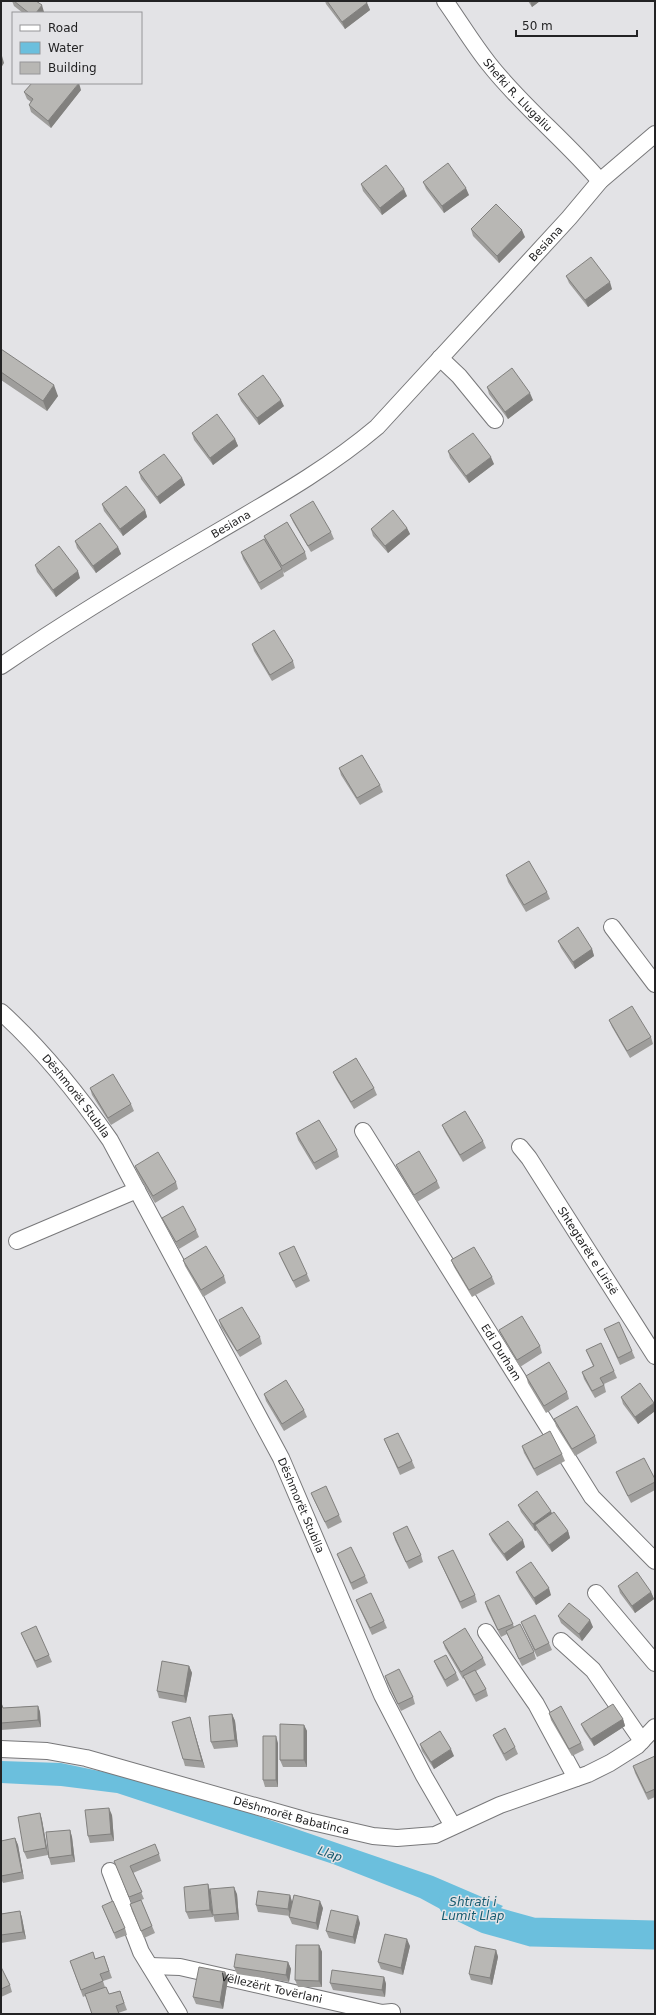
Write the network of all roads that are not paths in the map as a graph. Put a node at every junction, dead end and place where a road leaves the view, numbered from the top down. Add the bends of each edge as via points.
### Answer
1 (445, 1) edge
2 (655, 134) edge
3 (600, 181) junction
4 (440, 358) junction
5 (495, 420) dead end
6 (1, 666) edge
7 (612, 926) dead end
8 (655, 984) edge
9 (1, 1012) edge
10 (363, 1131) dead end
11 (520, 1147) dead end
12 (137, 1190) junction
13 (17, 1241) dead end
14 (655, 1356) edge
15 (655, 1561) edge
16 (596, 1593) dead end
17 (486, 1632) dead end
18 (561, 1641) dead end
19 (655, 1663) edge
20 (655, 1727) edge
21 (642, 1741) junction
22 (1, 1750) edge
23 (576, 1778) junction
24 (453, 1826) junction
25 (110, 1871) dead end
26 (150, 1966) junction
27 (392, 2012) dead end
28 (179, 2014) edge

1 - 3 street, Shefki R. Llugaliu via 489,64
2 - 3 street, Besiana
3 - 4 street, Besiana
4 - 5 street via 459,376
4 - 6 street, Besiana via 377,427 356,445 297,485 178,555
7 - 8 street
9 - 12 street, Dëshmorët Stublla via 42,1053 80,1097 110,1140
10 - 15 street, Edi Durham via 592,1497
11 - 14 street, Shtegtarët e Lirisë
12 - 13 street
12 - 24 street, Dëshmorët Stublla via 281,1458 382,1695
16 - 19 street
17 - 23 street via 536,1704
18 - 21 street via 593,1670
20 - 21 street, Dëshmorët Babatinca
21 - 23 street, Dëshmorët Babatinca via 610,1763
22 - 24 street, Dëshmorët Babatinca via 47,1751 86,1758 308,1821 373,1836 422,1837 435,1835
23 - 24 street, Dëshmorët Babatinca via 500,1805
25 - 26 street via 141,1952
26 - 27 street, Vëllezërit Tovërlani via 180,1967 382,2013
26 - 28 street via 162,1990

